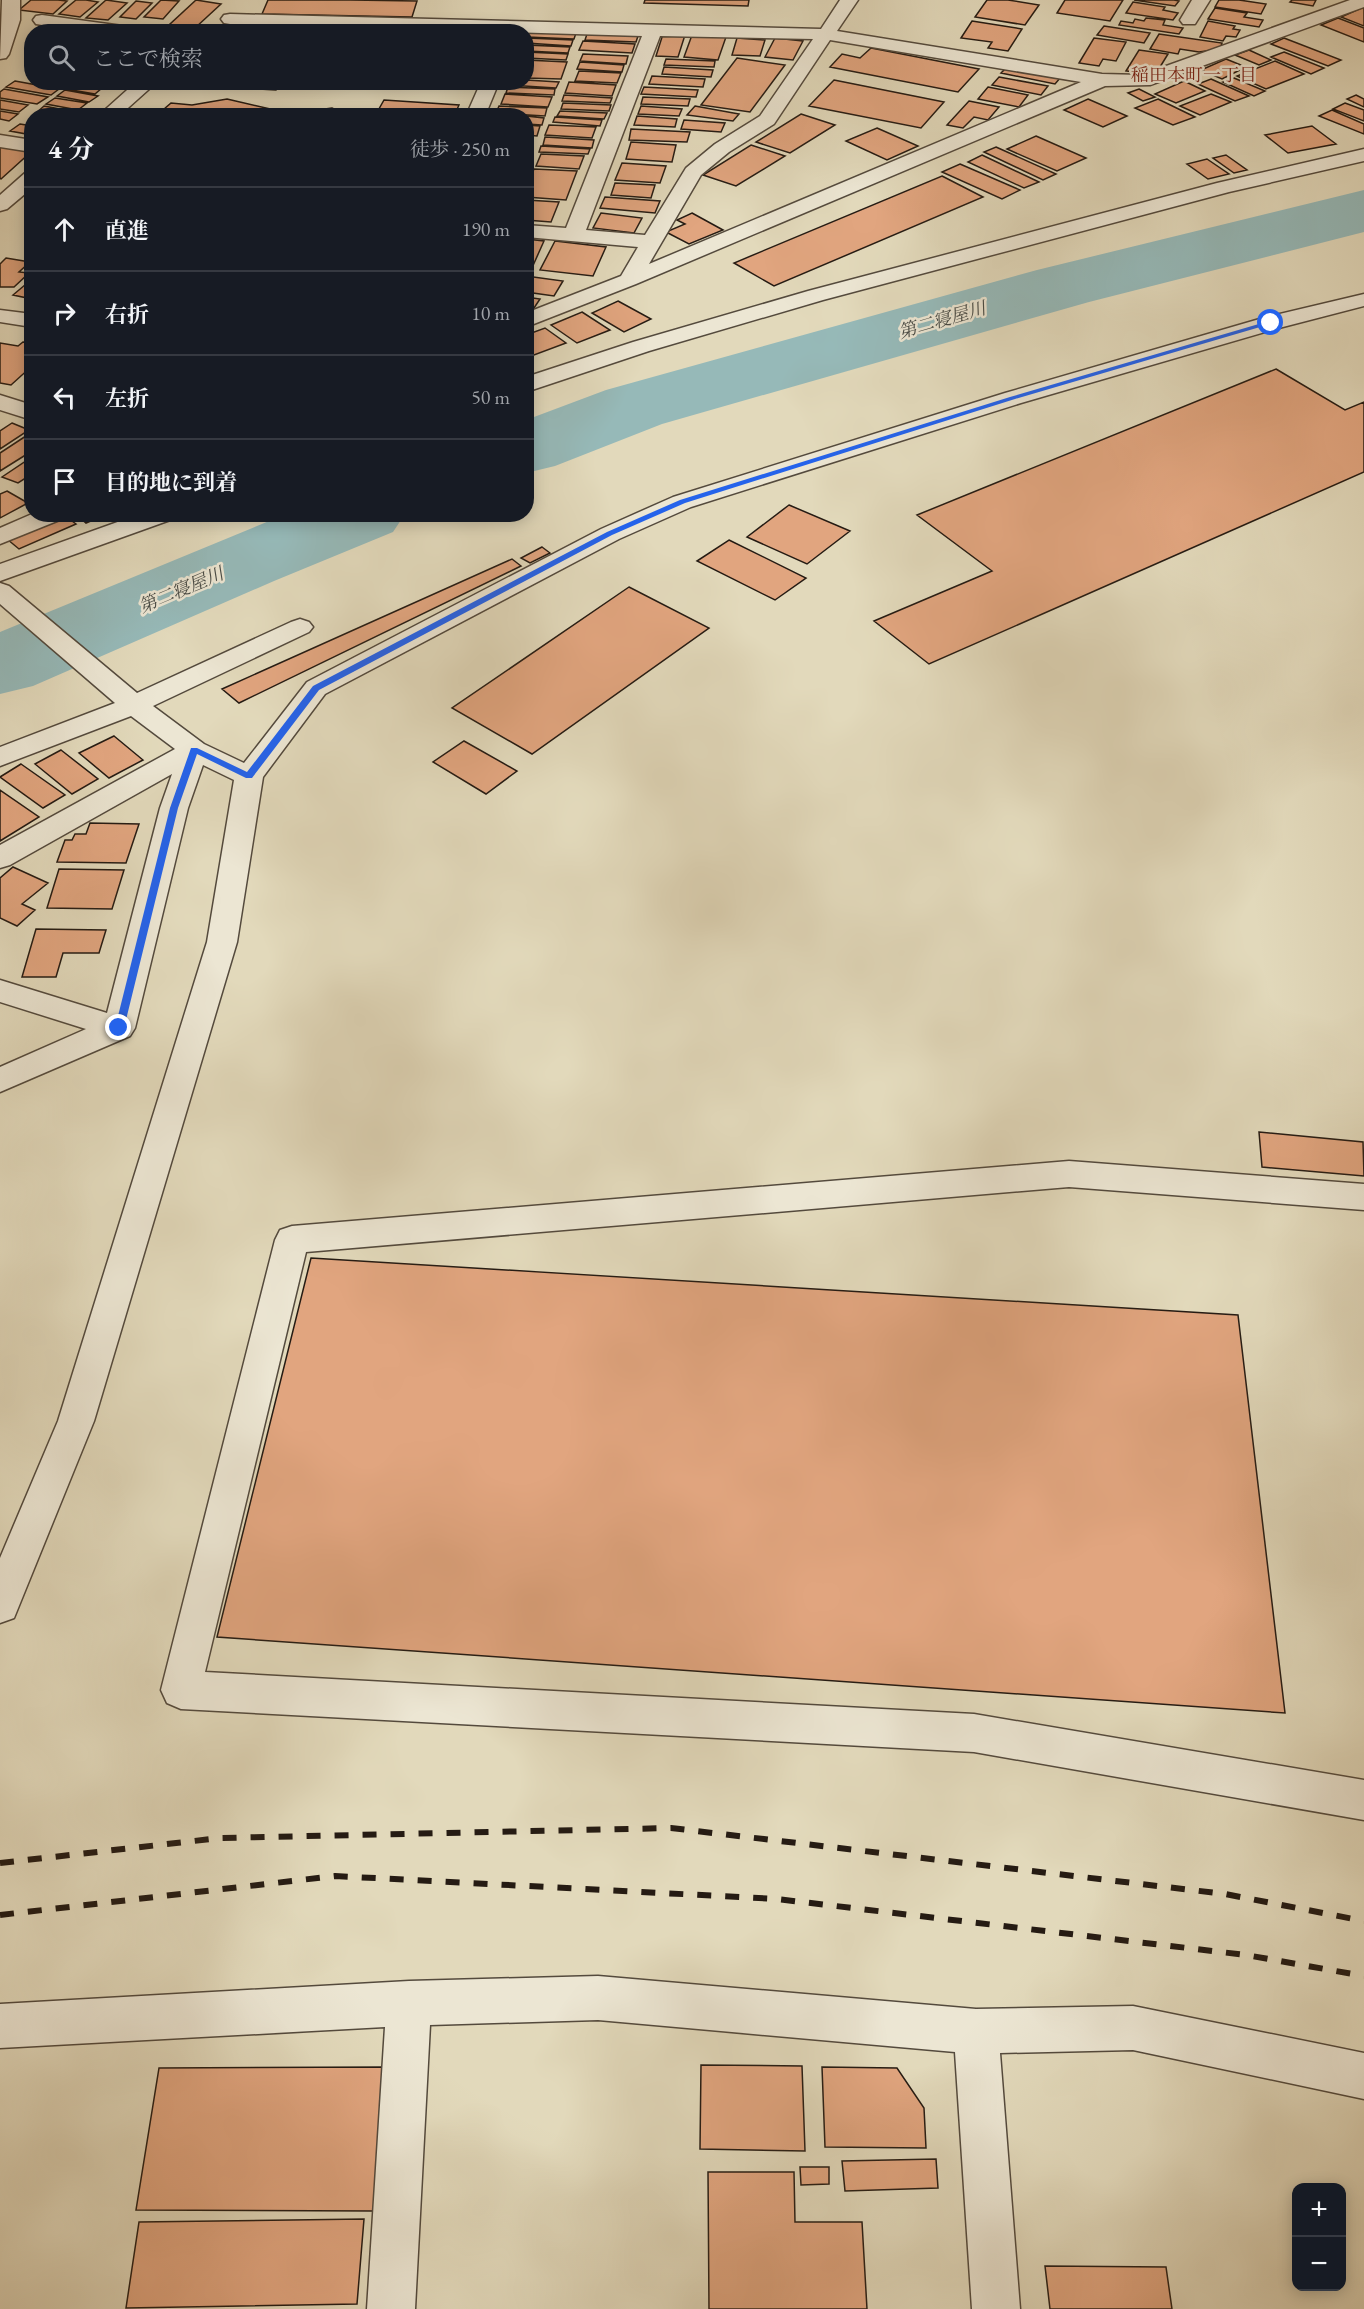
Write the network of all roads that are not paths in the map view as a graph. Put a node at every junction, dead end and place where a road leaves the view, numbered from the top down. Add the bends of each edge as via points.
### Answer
1 (11, 0) edge
2 (252, 0) edge
3 (849, 0) edge
4 (1201, 0) edge
5 (1364, 1) edge
6 (230, 19) junction
7 (42, 20) dead end
8 (1190, 20) dead end
9 (71, 24) edge
10 (223, 24) edge
11 (359, 24) edge
12 (534, 30) edge
13 (653, 31) junction
14 (825, 34) junction
15 (0, 54) edge
16 (1102, 80) junction
17 (138, 90) edge
18 (486, 90) edge
19 (116, 108) edge
20 (479, 108) edge
21 (0, 141) edge
22 (24, 145) edge
23 (1364, 156) edge
24 (24, 186) edge
25 (0, 205) edge
26 (534, 232) edge
27 (574, 235) junction
28 (652, 242) junction
29 (629, 280) junction
30 (1364, 300) edge
31 (0, 316) edge
32 (534, 318) edge
33 (24, 320) edge
34 (534, 382) edge
35 (0, 402) edge
36 (24, 410) edge
37 (35, 522) edge
38 (142, 522) edge
39 (0, 537) edge
40 (0, 573) edge
41 (0, 591) edge
42 (300, 627) dead end
43 (134, 705) junction
44 (194, 750) junction
45 (0, 757) edge
46 (249, 776) junction
47 (0, 858) edge
48 (0, 991) edge
49 (119, 1028) junction
50 (0, 1080) edge
51 (1364, 1197) edge
52 (0, 1605) edge
53 (1364, 1800) edge
54 (409, 2003) junction
55 (0, 2026) edge
56 (976, 2031) junction
57 (1364, 2076) edge
58 (391, 2309) edge
59 (996, 2309) edge

1 - 15 street via 11,20
2 - 6 street
3 - 14 street
4 - 8 street
5 - 16 street via 1143,81
6 - 10 street
6 - 11 street
7 - 9 street
12 - 13 street
13 - 14 street
13 - 27 street
14 - 16 street
14 - 28 street via 767,120 693,172
16 - 29 street
17 - 19 street
18 - 20 street
21 - 22 street
23 - 34 street via 1205,193 841,288 613,354
24 - 25 street
26 - 27 street
27 - 28 street
28 - 29 street
29 - 32 street
30 - 46 street via 1012,398 682,502 610,534 316,688
31 - 33 street
35 - 36 street
37 - 39 street
38 - 40 street
41 - 43 street
42 - 43 street
43 - 44 street
43 - 45 street
44 - 46 street
44 - 47 street
44 - 49 street via 174,808
46 - 52 street via 222,942 76,1421
48 - 49 street
49 - 50 street
51 - 53 street via 1069,1174 292,1240 181,1690 974,1733
54 - 55 street
54 - 56 street via 598,1998
54 - 58 street
56 - 57 street via 1132,2028
56 - 59 street

